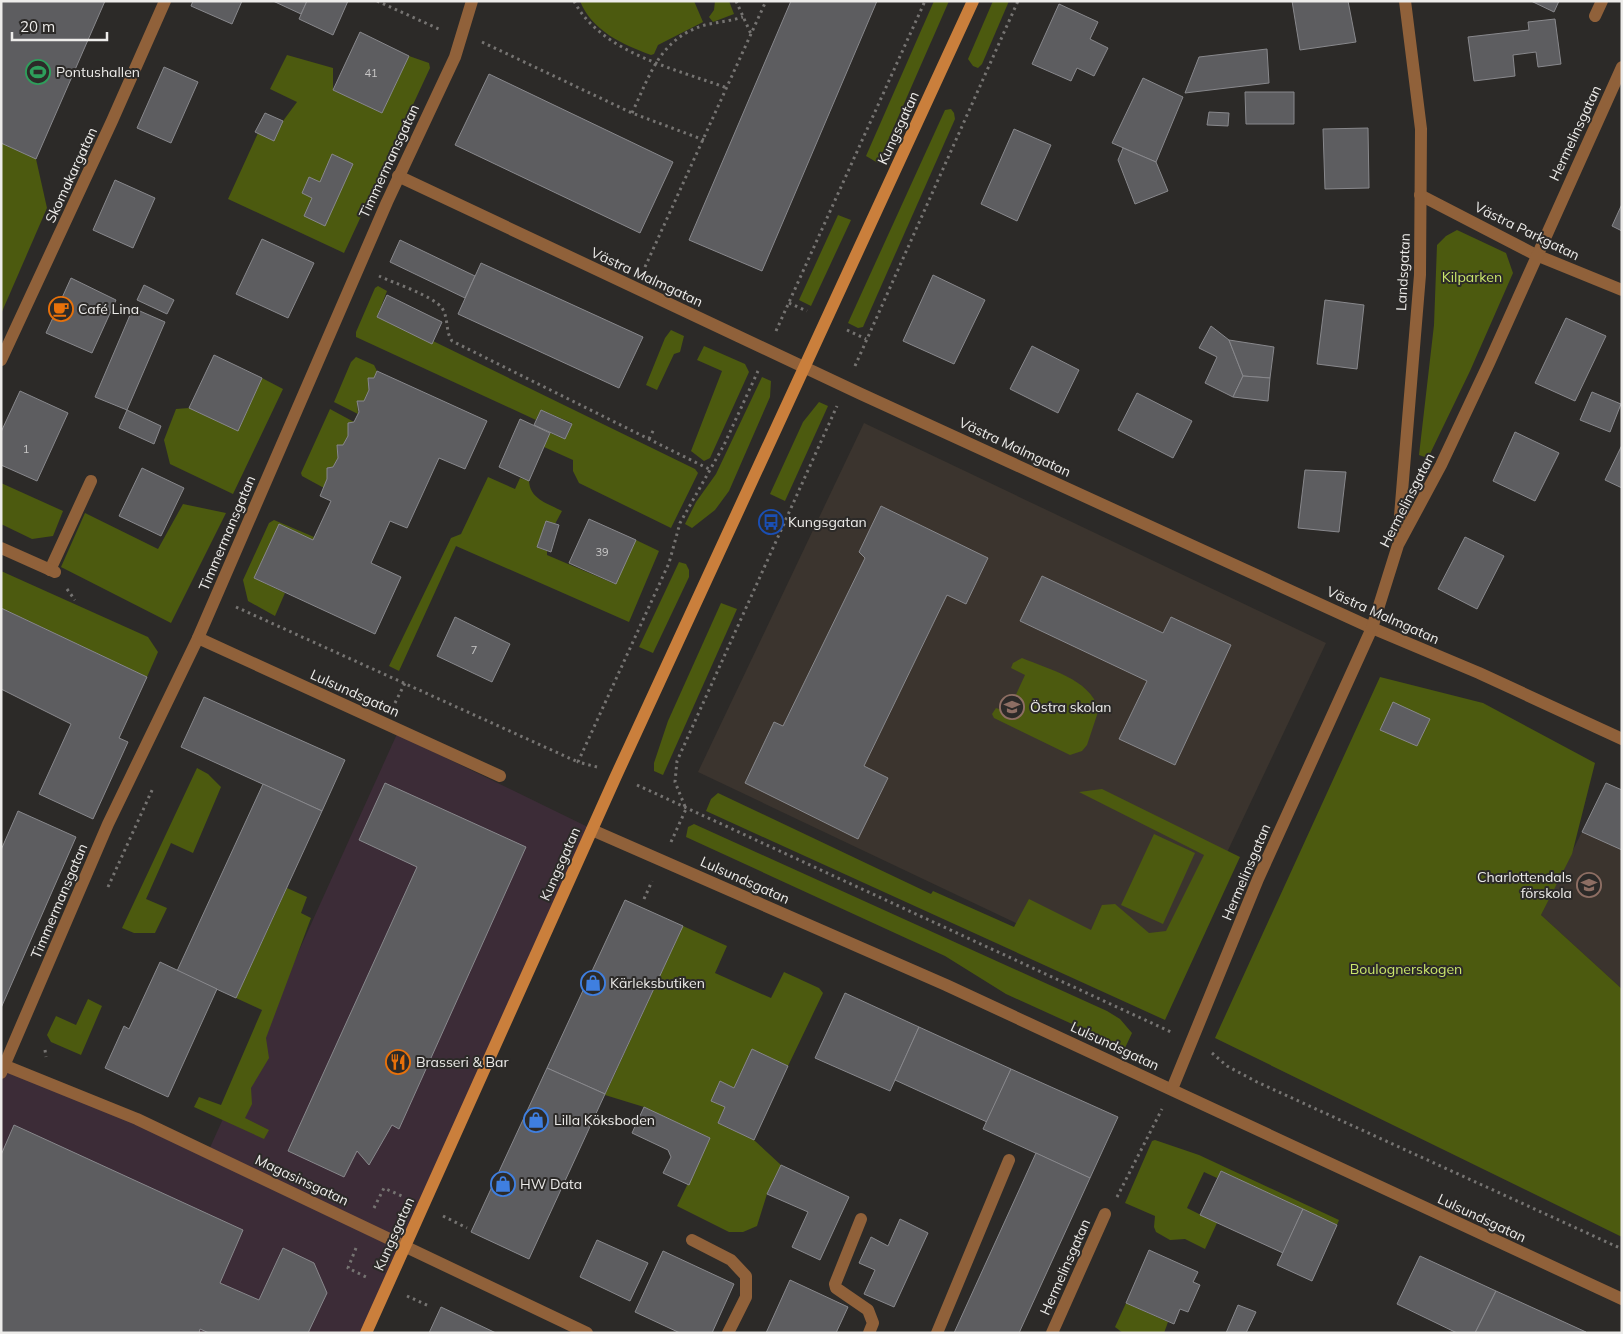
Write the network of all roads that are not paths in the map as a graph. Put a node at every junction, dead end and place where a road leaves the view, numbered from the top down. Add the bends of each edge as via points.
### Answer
1 (165, 1) edge
2 (472, 1) edge
3 (974, 1) edge
4 (1405, 1) edge
5 (1602, 1) edge
6 (1595, 16) dead end
7 (1622, 68) edge
8 (398, 176) junction
9 (1420, 195) junction
10 (1536, 255) junction
11 (1622, 290) edge
12 (1, 360) edge
13 (804, 367) junction
14 (91, 481) dead end
15 (1398, 545) junction
16 (1, 548) edge
17 (1372, 628) junction
18 (198, 638) junction
19 (1622, 739) edge
20 (500, 776) dead end
21 (592, 830) junction
22 (2, 1067) edge
23 (1172, 1089) junction
24 (1009, 1160) dead end
25 (1105, 1214) road end
26 (861, 1219) dead end
27 (692, 1240) dead end
28 (405, 1246) junction
29 (1622, 1300) edge
30 (366, 1333) edge
31 (587, 1333) edge
32 (728, 1333) edge
33 (870, 1333) edge
34 (937, 1333) edge
35 (1052, 1333) edge

1 - 12 street, Skomakargatan
2 - 8 street, Timmermansgatan via 455,57
3 - 13 street, Kungsgatan
4 - 9 street, Landsgatan via 1421,129
5 - 6 street
7 - 10 street, Hermelinsgatan
8 - 13 street, Västra Malmgatan
8 - 18 street, Timmermansgatan
9 - 10 street, Västra Parkgatan
9 - 15 street, Landsgatan via 1420,274
10 - 11 street, Västra Parkgatan
10 - 15 street, Hermelinsgatan via 1441,465
13 - 17 street, Västra Malmgatan
13 - 21 street, Kungsgatan
14 - 16 street via 53,571
15 - 17 street, Hermelinsgatan
17 - 19 street, Västra Malmgatan
17 - 23 street, Hermelinsgatan via 1258,879
18 - 20 street, Lulsundsgatan
18 - 22 street, Timmermansgatan via 108,824
21 - 23 street, Lulsundsgatan via 946,985
21 - 28 street, Kungsgatan
22 - 28 street, Magasinsgatan via 137,1119
23 - 29 street, Lulsundsgatan
24 - 34 street
25 - 35 street, Hermelinsgatan
26 - 33 street via 835,1284 836,1288 868,1310 873,1324
27 - 32 street via 731,1260 746,1276 746,1297
28 - 30 street, Kungsgatan
28 - 31 street, Magasinsgatan

